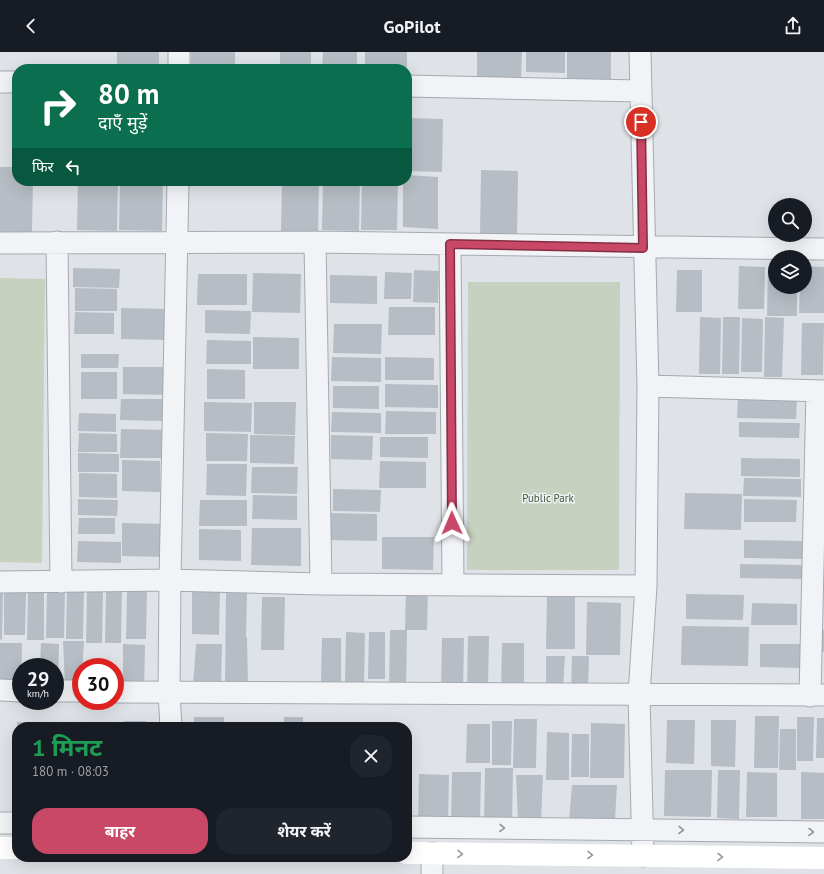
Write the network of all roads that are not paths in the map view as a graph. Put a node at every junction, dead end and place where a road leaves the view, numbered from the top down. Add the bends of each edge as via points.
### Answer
1 (179, 52) edge
2 (640, 52) edge
3 (179, 64) edge
4 (0, 82) edge
5 (12, 82) edge
6 (412, 86) edge
7 (640, 91) junction
8 (178, 186) edge
9 (56, 242) junction
10 (315, 242) junction
11 (0, 243) edge
12 (177, 243) junction
13 (450, 244) junction
14 (643, 248) junction
15 (824, 249) edge
16 (648, 386) junction
17 (821, 391) edge
18 (170, 580) junction
19 (0, 582) edge
20 (61, 582) junction
21 (321, 584) junction
22 (453, 585) junction
23 (646, 586) junction
24 (0, 690) edge
25 (12, 690) edge
26 (124, 692) edge
27 (169, 693) junction
28 (639, 695) junction
29 (817, 696) edge
30 (171, 722) edge
31 (0, 823) edge
32 (12, 823) edge
33 (412, 827) edge
34 (642, 830) junction
35 (824, 832) edge
36 (0, 848) edge
37 (12, 848) edge
38 (412, 855) edge
39 (643, 856) junction
40 (824, 858) edge
41 (432, 864) edge

1 - 3 street
2 - 7 street
4 - 5 street
6 - 7 street
7 - 14 street
8 - 12 street
9 - 11 street
9 - 12 street
9 - 20 street
10 - 12 street
10 - 13 street
10 - 21 street
12 - 18 street
13 - 14 street
13 - 22 street
14 - 15 street
14 - 16 street
16 - 17 street
16 - 23 street
17 - 29 street
18 - 20 street
18 - 21 street
18 - 27 street
19 - 20 street
21 - 22 street
22 - 23 street
23 - 28 street
24 - 25 street
26 - 27 street
27 - 28 street
27 - 30 street
28 - 29 street
28 - 34 street
31 - 32 street
33 -> 34 street
34 -> 35 street
34 - 39 street
36 - 37 main road
38 - 41 main road
39 -> 40 main road
41 -> 39 main road

